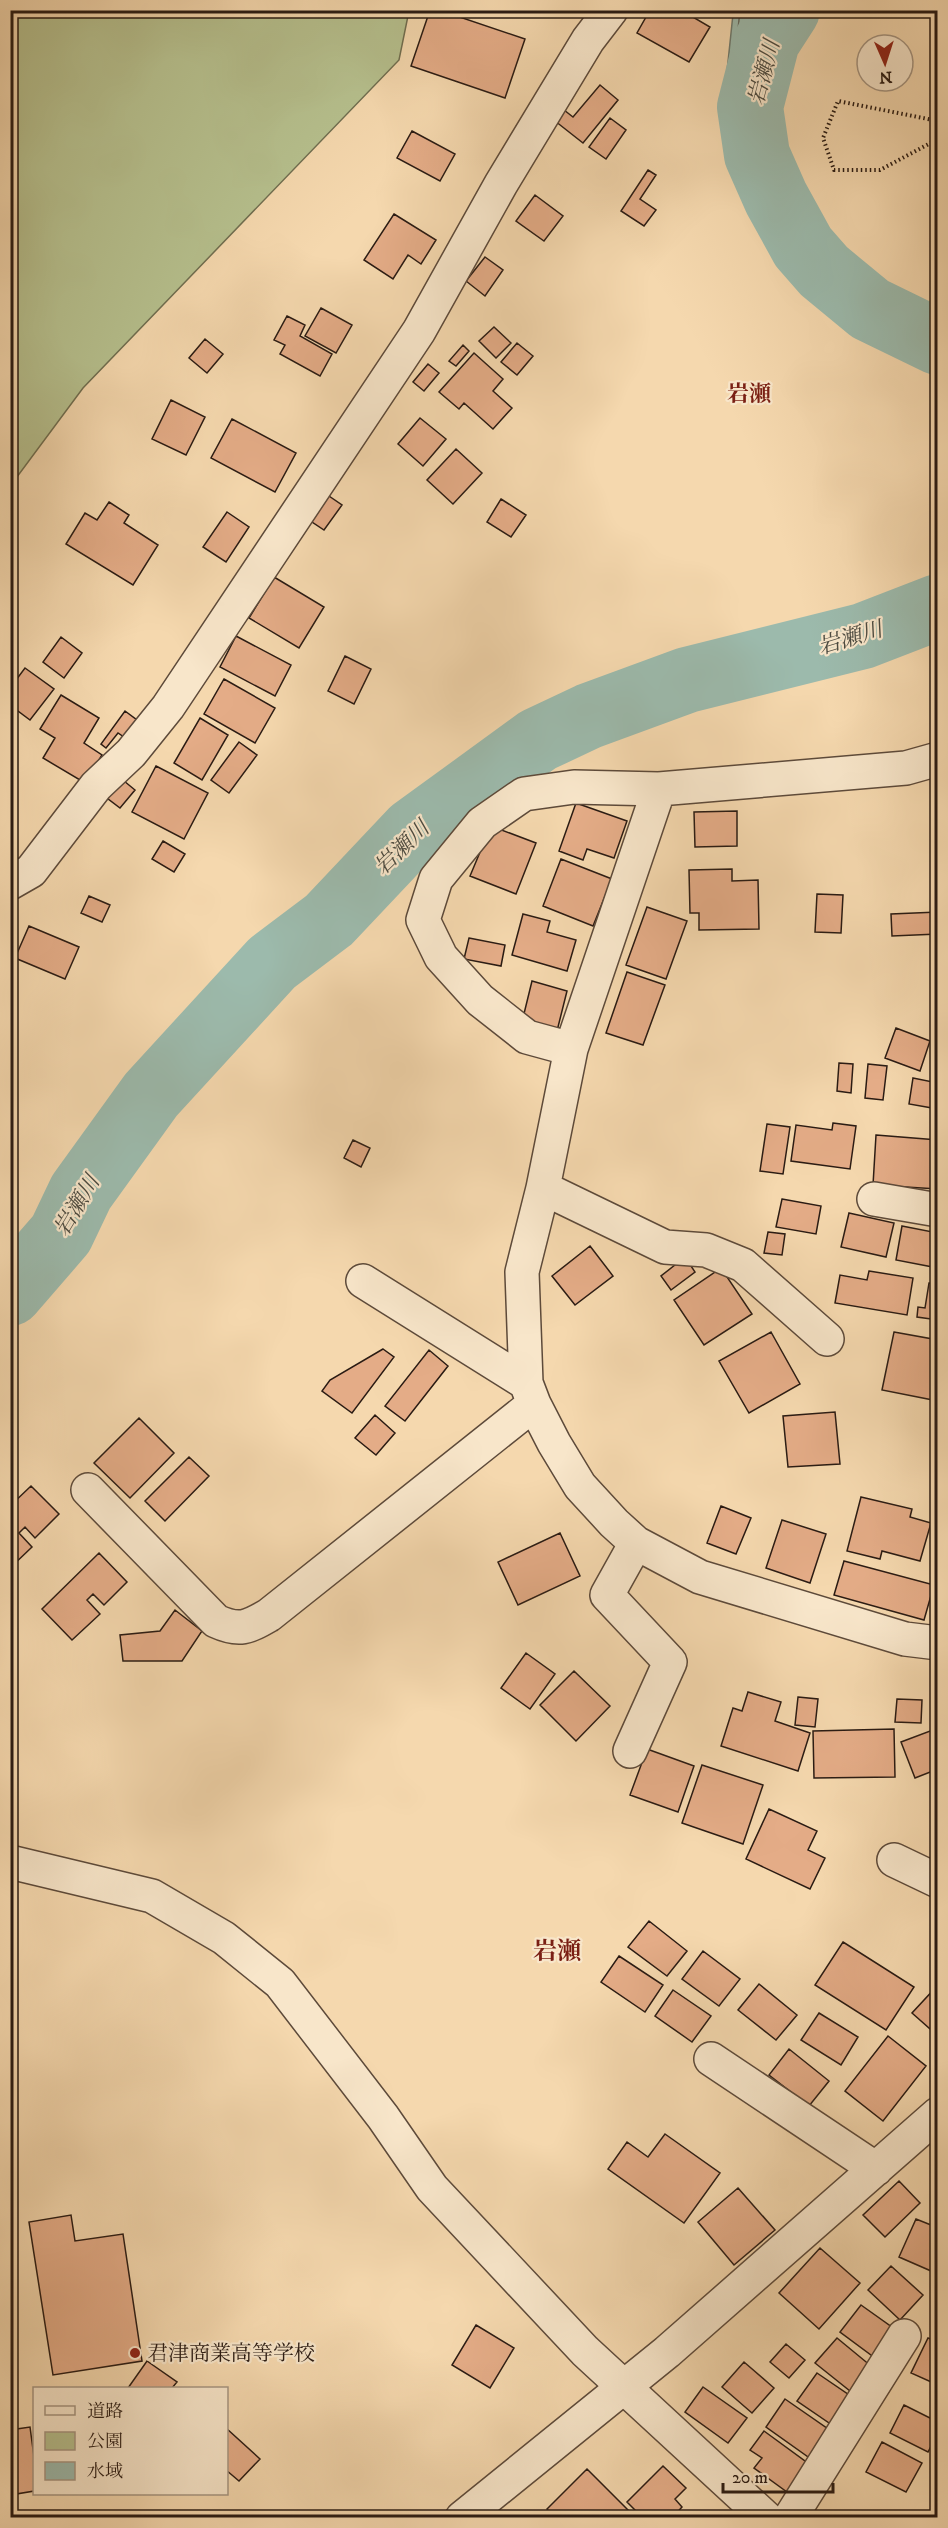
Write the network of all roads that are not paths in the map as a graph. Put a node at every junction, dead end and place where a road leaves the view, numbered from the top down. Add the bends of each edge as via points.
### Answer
1 (611, 10) edge
2 (938, 759) edge
3 (659, 789) junction
4 (10, 883) edge
5 (571, 1049) junction
6 (543, 1188) junction
7 (874, 1198) dead end
8 (938, 1210) edge
9 (363, 1281) dead end
10 (827, 1339) dead end
11 (530, 1393) junction
12 (88, 1490) dead end
13 (636, 1543) junction
14 (938, 1643) edge
15 (630, 1751) dead end
16 (894, 1860) dead end
17 (10, 1862) edge
18 (938, 1881) edge
19 (711, 2059) dead end
20 (938, 2114) edge
21 (876, 2169) junction
22 (904, 2336) dead end
23 (623, 2386) junction
24 (462, 2517) edge
25 (766, 2517) edge
26 (790, 2517) edge

1 - 4 street via 582,50 501,184 419,331 168,707 131,753 96,786 30,871
2 - 3 street via 906,768
3 - 5 street
3 - 5 street via 574,787 524,795 482,823 436,879 423,920 441,957 480,1000 527,1037
5 - 6 street
6 - 10 street via 665,1247 706,1250 743,1265
6 - 11 street via 522,1272
7 - 8 street
9 - 11 street
11 - 12 street via 269,1615 248,1627 231,1628 216,1621
11 - 13 street via 580,1486
13 - 14 street via 700,1577 905,1639
13 - 15 street via 607,1595 670,1662
16 - 18 street
17 - 23 street via 152,1896 224,1938 280,1983 432,2188 585,2351
19 - 21 street
20 - 21 street
21 - 23 street
22 - 26 street
23 - 24 street
23 - 25 street

